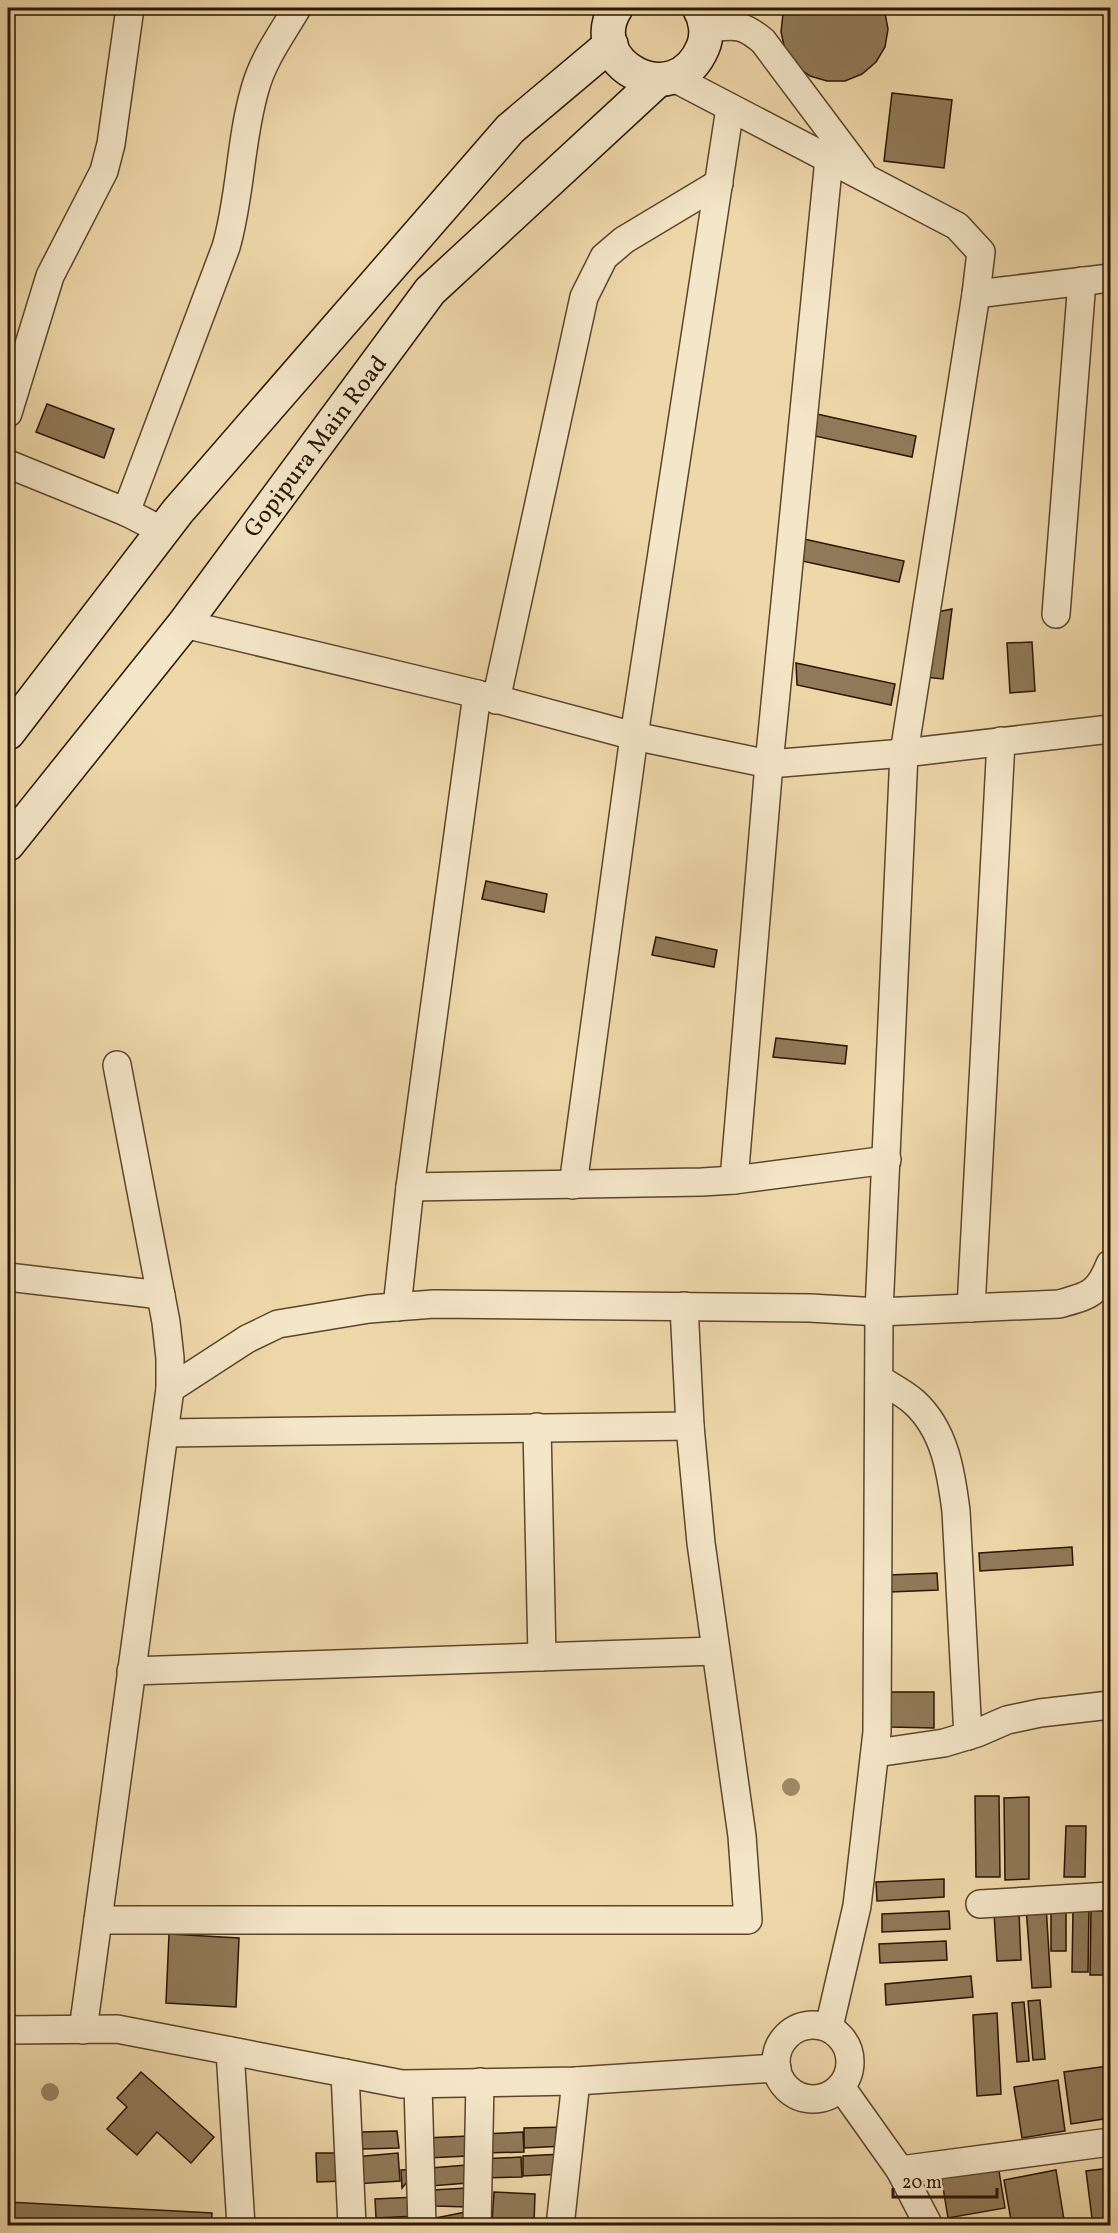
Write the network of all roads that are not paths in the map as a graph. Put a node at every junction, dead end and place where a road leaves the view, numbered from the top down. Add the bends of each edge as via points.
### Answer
1 (130, 8) edge
2 (297, 8) edge
3 (616, 8) edge
4 (702, 14) edge
5 (611, 44) junction
6 (666, 79) junction
7 (730, 108) junction
8 (829, 159) junction
9 (868, 181) junction
10 (719, 183) junction
11 (1110, 278) edge
12 (1082, 281) junction
13 (976, 294) junction
14 (8, 413) edge
15 (8, 464) edge
16 (126, 512) junction
17 (163, 531) junction
18 (1056, 614) dead end
19 (184, 624) junction
20 (487, 697) junction
21 (1110, 729) edge
22 (8, 733) edge
23 (634, 736) junction
24 (1001, 741) junction
25 (904, 753) junction
26 (769, 764) junction
27 (8, 844) edge
28 (117, 1065) dead end
29 (887, 1160) junction
30 (734, 1180) junction
31 (573, 1185) junction
32 (410, 1187) junction
33 (1110, 1264) edge
34 (8, 1277) edge
35 (160, 1295) junction
36 (684, 1306) junction
37 (396, 1307) junction
38 (971, 1308) junction
39 (879, 1312) junction
40 (879, 1379) junction
41 (170, 1389) junction
42 (690, 1426) junction
43 (537, 1427) junction
44 (165, 1433) junction
45 (714, 1651) junction
46 (542, 1657) junction
47 (131, 1671) junction
48 (1110, 1705) edge
49 (968, 1736) junction
50 (876, 1753) junction
51 (1110, 1896) edge
52 (980, 1904) dead end
53 (98, 1920) junction
54 (829, 2027) junction
55 (8, 2030) edge
56 (83, 2030) junction
57 (230, 2051) junction
58 (777, 2068) junction
59 (345, 2073) junction
60 (576, 2081) junction
61 (480, 2082) junction
62 (418, 2085) junction
63 (841, 2087) junction
64 (1110, 2142) edge
65 (900, 2170) junction
66 (242, 2226) edge
67 (352, 2226) edge
68 (422, 2226) edge
69 (477, 2226) edge
70 (560, 2226) edge
71 (929, 2226) edge

1 - 14 street via 104,171 50,276
2 - 16 street via 263,66 255,90 226,247
3 - 5 main road via 609,28
4 - 6 main road, Gopipura Main Road via 705,44 698,58 687,70
4 - 9 street via 748,28 763,41
5 - 6 main road via 617,59 628,70 642,78
5 - 17 main road via 510,129
6 - 7 street
6 - 19 main road, Gopipura Main Road via 430,291
7 - 8 street
7 - 10 street
8 - 9 street
8 - 26 street
9 - 13 street via 957,226 981,252
10 - 20 street via 624,240 604,257 588,288
10 - 23 street
11 - 12 street
12 - 13 street
12 - 18 street
13 - 25 street
15 - 16 street
16 - 17 street
17 - 22 main road
19 - 20 street
19 - 27 main road, Gopipura Main Road
20 - 23 street
20 - 32 street
21 - 24 street
23 - 26 street
23 - 31 street
24 - 25 street
24 - 38 street
25 - 26 street
25 - 29 street
26 - 30 street
28 - 35 street
29 - 30 street
29 - 39 street
30 - 31 street
31 - 32 street
32 - 37 street
33 - 38 street via 1103,1282 1084,1298 1059,1304
34 - 35 street
35 - 41 street via 170,1358
36 - 37 street
36 - 39 street
36 - 42 street
37 - 41 street via 278,1323
38 - 39 street
39 - 40 street
40 - 49 street via 914,1402 939,1433 952,1476
40 - 50 street
41 - 44 street
42 - 43 street
42 - 45 street
43 - 44 street
43 - 46 street
44 - 47 street
45 - 46 street
45 - 53 street via 742,1836 748,1920
46 - 47 street
47 - 53 street
48 - 49 street via 1007,1720
49 - 50 street
50 - 54 street via 856,1906
51 - 52 street
53 - 56 street
54 - 58 street via 806,2025 786,2036 780,2046
54 - 63 street via 846,2043 850,2054 850,2066
55 - 56 street
56 - 57 street via 117,2030
57 - 59 street
57 - 66 street
58 - 60 street
58 - 63 street via 788,2089 798,2096 820,2098
59 - 62 street
59 - 67 street
60 - 61 street
60 - 70 street
61 - 62 street
61 - 69 street
62 - 68 street
63 - 65 street
64 - 65 street
65 - 71 street

